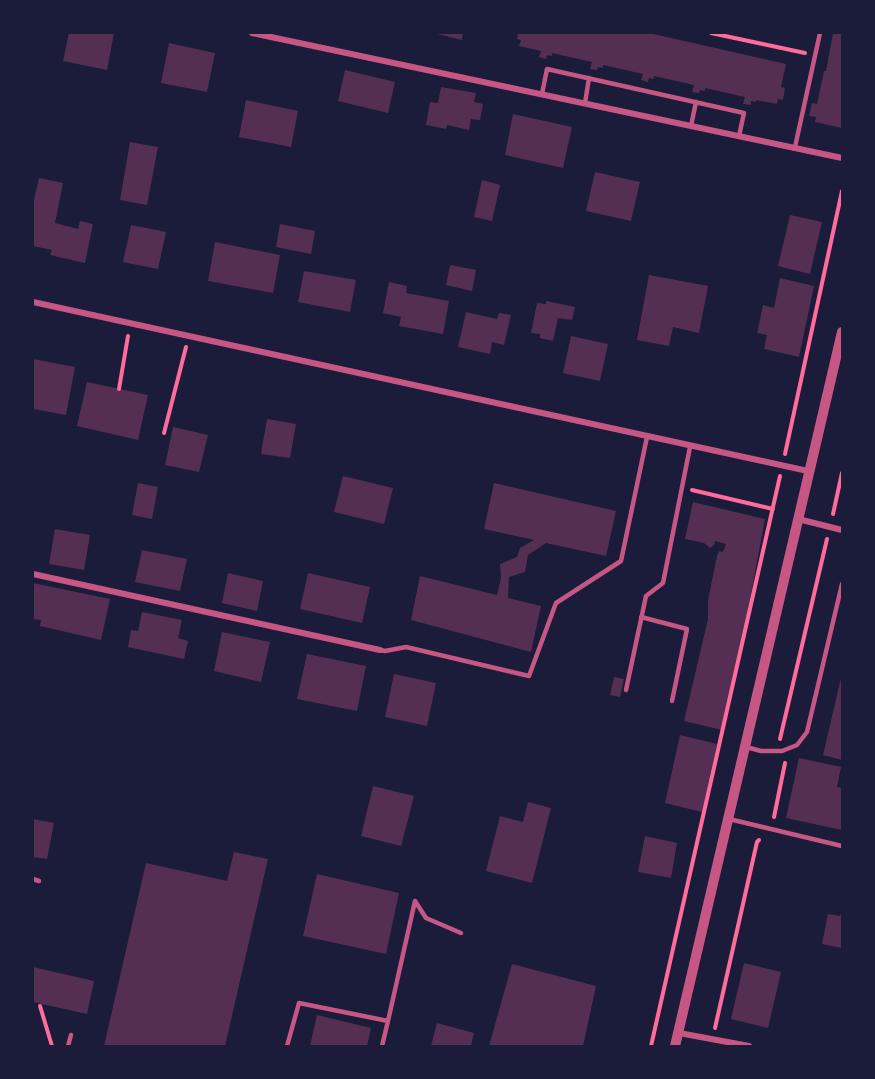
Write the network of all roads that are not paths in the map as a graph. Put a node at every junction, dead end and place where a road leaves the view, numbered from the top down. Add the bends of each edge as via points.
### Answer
1 (252, 33) edge
2 (820, 33) edge
3 (589, 78) junction
4 (542, 94) junction
5 (696, 102) junction
6 (585, 103) junction
7 (691, 126) junction
8 (739, 136) junction
9 (795, 147) junction
10 (842, 158) edge
11 (33, 302) edge
12 (842, 332) edge
13 (647, 437) junction
14 (690, 447) junction
15 (808, 471) junction
16 (798, 519) junction
17 (842, 530) edge
18 (33, 574) edge
19 (842, 584) edge
20 (641, 617) junction
21 (380, 650) joint
22 (626, 690) dead end
23 (672, 701) dead end
24 (746, 747) junction
25 (729, 819) junction
26 (842, 846) edge
27 (461, 933) dead end
28 (388, 1021) junction
29 (679, 1033) junction
30 (71, 1035) dead end
31 (68, 1046) edge
32 (287, 1046) edge
33 (382, 1046) edge
34 (675, 1046) edge
35 (749, 1046) edge

1 - 4 street
2 - 9 lane
3 - 4 lane via 547,69
3 - 5 lane
3 - 6 lane
4 - 6 street
5 - 7 lane
5 - 8 lane via 744,113
6 - 7 street
7 - 8 street
8 - 9 street
9 - 10 street
11 - 13 street
12 - 15 street
13 - 14 street
13 - 21 lane via 621,561 556,603 529,676 406,647
14 - 15 street
14 - 20 lane via 663,583 646,596
15 - 16 street
16 - 17 street
16 - 24 street
18 - 21 street
19 - 24 lane via 807,732 797,745 782,751
20 - 22 lane
20 - 23 lane via 687,629
24 - 25 street
25 - 26 lane
25 - 29 street
27 - 28 lane via 426,918 415,901
28 - 32 lane via 299,1003
28 - 33 lane
29 - 34 street
29 - 35 street
30 - 31 lane

